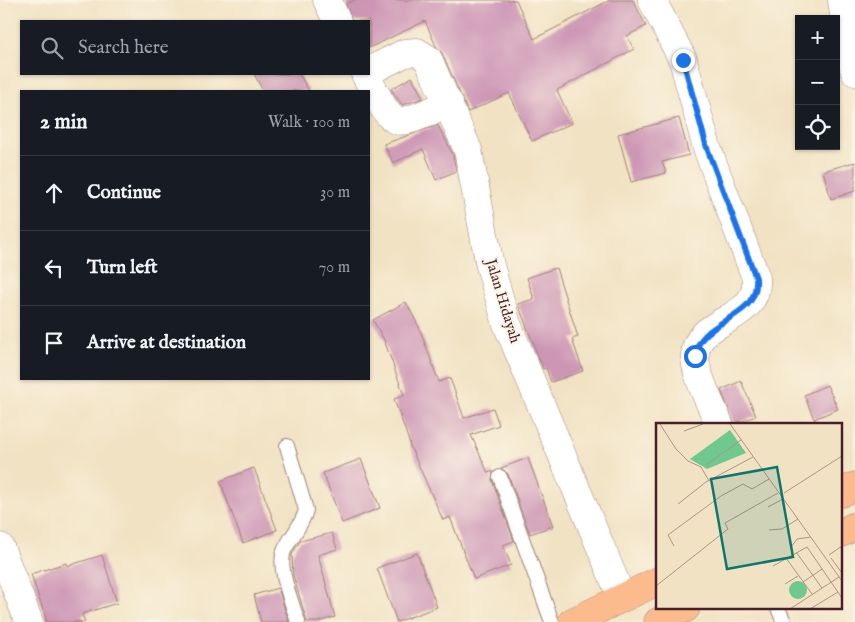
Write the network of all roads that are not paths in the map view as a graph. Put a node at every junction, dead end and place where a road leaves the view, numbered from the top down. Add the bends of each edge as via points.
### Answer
1 (326, 0) edge
2 (652, 0) edge
3 (842, 0) edge
4 (337, 20) edge
5 (370, 70) edge
6 (855, 72) edge
7 (365, 75) edge
8 (449, 103) junction
9 (720, 423) edge
10 (287, 446) dead end
11 (500, 477) dead end
12 (855, 486) edge
13 (842, 492) edge
14 (855, 526) edge
15 (842, 532) edge
16 (1, 554) edge
17 (656, 582) edge
18 (622, 598) junction
19 (682, 610) edge
20 (779, 610) edge
21 (29, 622) edge
22 (298, 622) edge
23 (552, 622) edge
24 (572, 622) edge
25 (658, 622) edge
26 (784, 622) edge

1 - 4 street
2 - 9 street via 683,60 707,148 756,278 755,295 750,303 708,332 696,347 696,366
3 - 6 street
5 - 8 street, Jalan Hidayah via 405,53 417,52 428,59
7 - 8 street via 386,115 395,121 406,122
8 - 18 street, Jalan Hidayah via 468,150 490,266 507,324
10 - 22 lane via 306,510 282,559
11 - 23 lane
12 - 13 highway
14 - 15 highway
16 - 21 street
17 - 18 highway
18 - 24 highway
19 - 25 highway
20 - 26 lane

